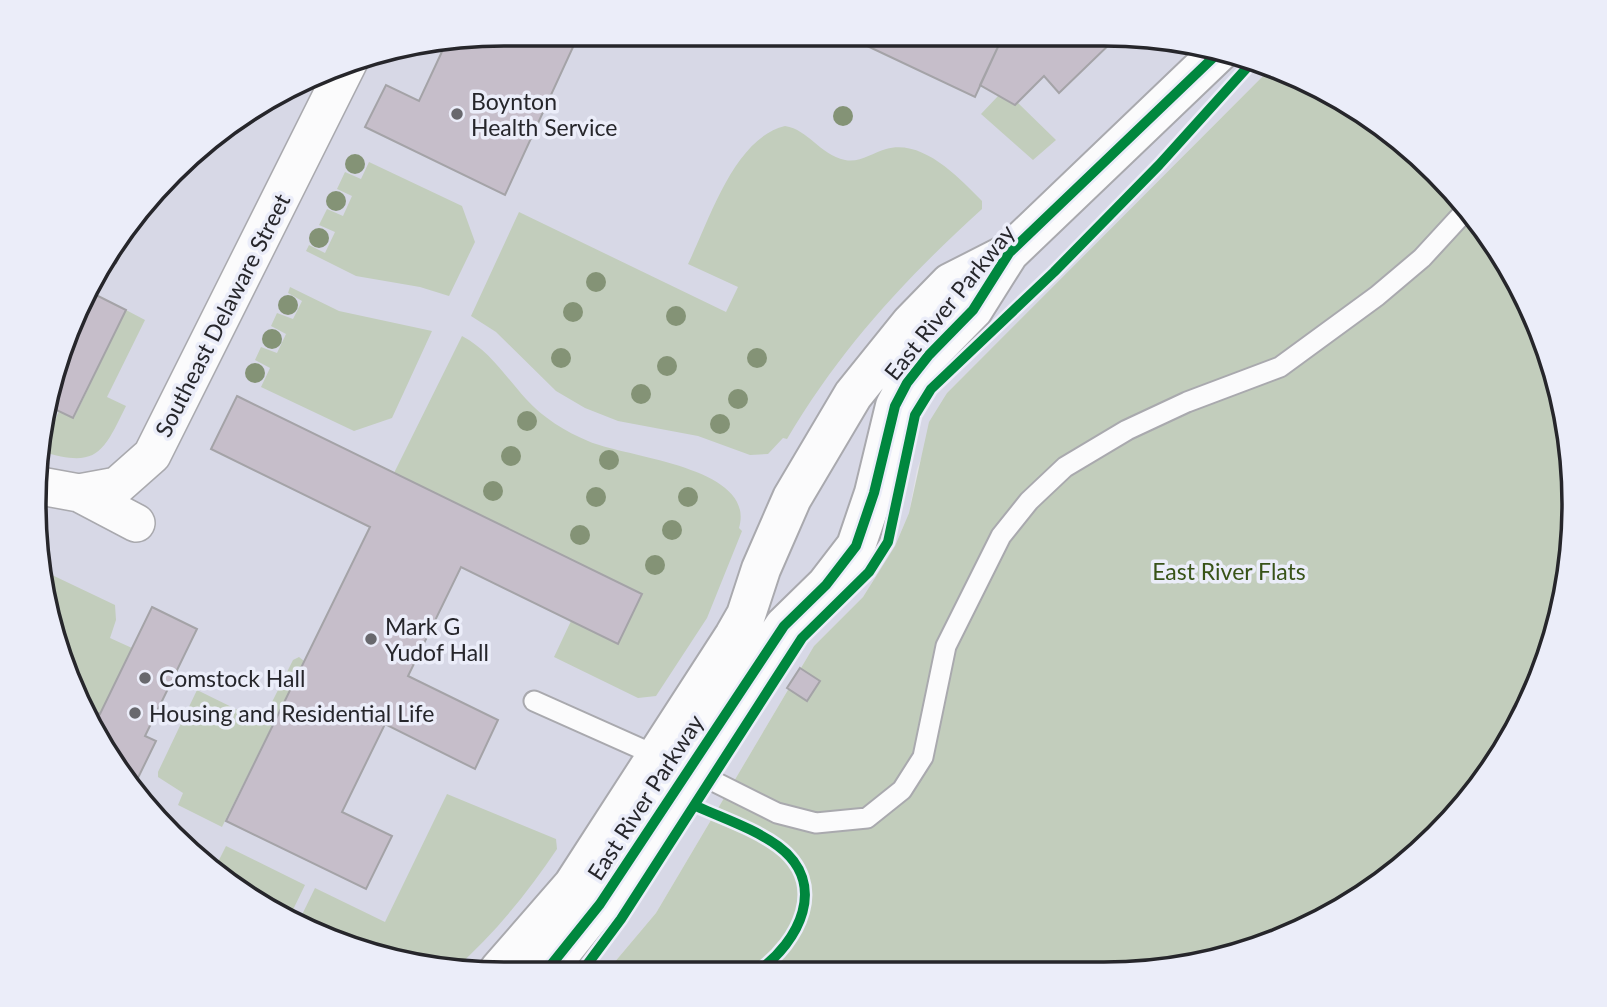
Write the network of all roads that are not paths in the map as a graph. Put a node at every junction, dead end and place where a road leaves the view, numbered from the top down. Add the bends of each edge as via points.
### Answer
1 (1212, 59) edge
2 (343, 75) edge
3 (1460, 217) edge
4 (1009, 253) junction
5 (46, 487) edge
6 (79, 493) junction
7 (136, 523) dead end
8 (534, 701) dead end
9 (673, 763) junction
10 (506, 962) edge
11 (553, 962) edge

1 - 4 street, East River Parkway
2 - 6 street, Southeast Delaware Street via 152,455 117,486
3 - 9 lane via 1377,296 1280,368 1127,430 1065,467 1029,501 1002,536 946,646 923,757 902,790 867,818 816,823 777,813
4 - 9 street, East River Parkway via 973,310 907,383 895,406 856,546
4 - 9 street, East River Parkway via 950,283 853,395 792,498 746,615
5 - 6 street, Southeast Delaware Street
6 - 7 street
8 - 9 lane
9 - 10 street, East River Parkway
9 - 11 street, East River Parkway via 600,904

